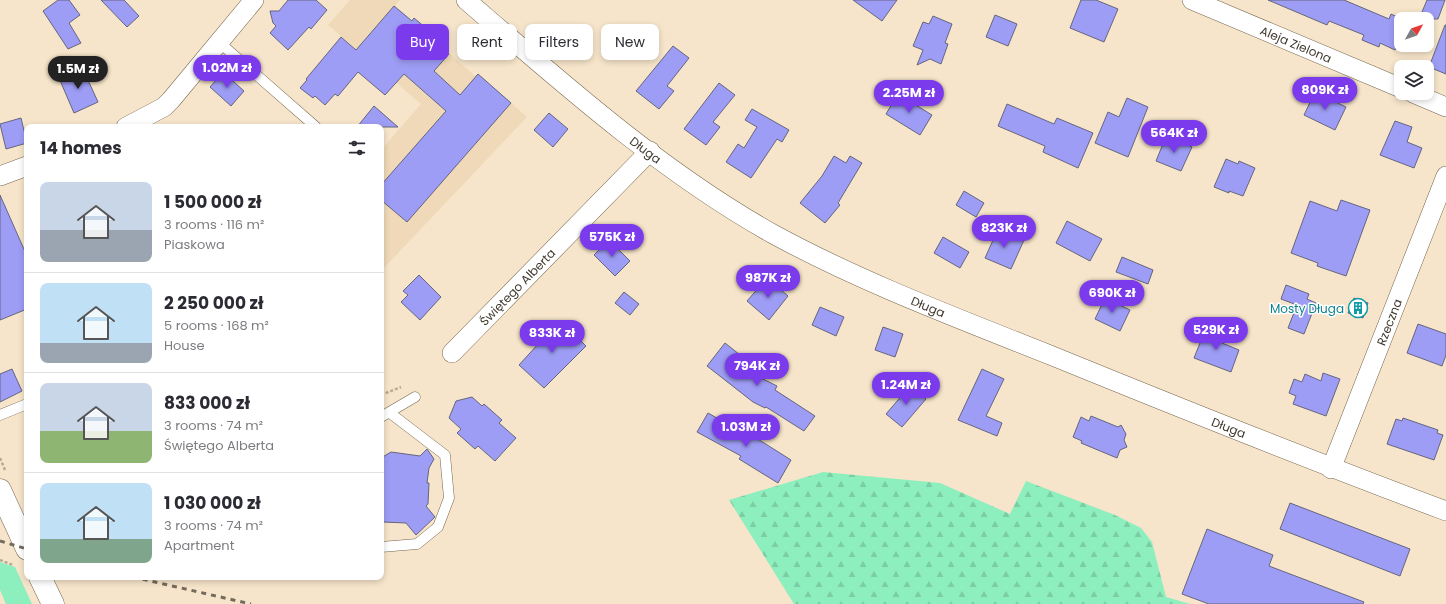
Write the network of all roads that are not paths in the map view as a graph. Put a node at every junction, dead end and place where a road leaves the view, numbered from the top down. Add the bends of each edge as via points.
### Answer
1 (254, 0) edge
2 (466, 0) edge
3 (1192, 0) edge
4 (220, 43) junction
5 (1394, 85) edge
6 (1430, 100) edge
7 (1446, 107) edge
8 (132, 124) edge
9 (313, 124) edge
10 (650, 151) junction
11 (24, 167) edge
12 (0, 176) edge
13 (1446, 176) edge
14 (452, 353) dead end
15 (415, 397) dead end
16 (24, 405) edge
17 (0, 415) edge
18 (386, 415) edge
19 (1332, 469) junction
20 (0, 490) edge
21 (1446, 511) edge
22 (24, 542) edge
23 (384, 547) edge
24 (41, 580) edge
25 (53, 604) edge

1 - 4 street
2 - 10 street, Długa
3 - 5 street, Aleja Zielona
4 - 8 street via 164,107
4 - 9 lane
6 - 7 street
10 - 14 street, Świętego Alberta
10 - 19 street, Długa via 709,194 773,233 870,282
11 - 12 street
13 - 19 street, Rzeczna
15 - 18 lane
16 - 17 lane
18 - 23 lane via 445,455 449,498 438,526 417,544
19 - 21 street, Długa
20 - 22 main road
24 - 25 main road

